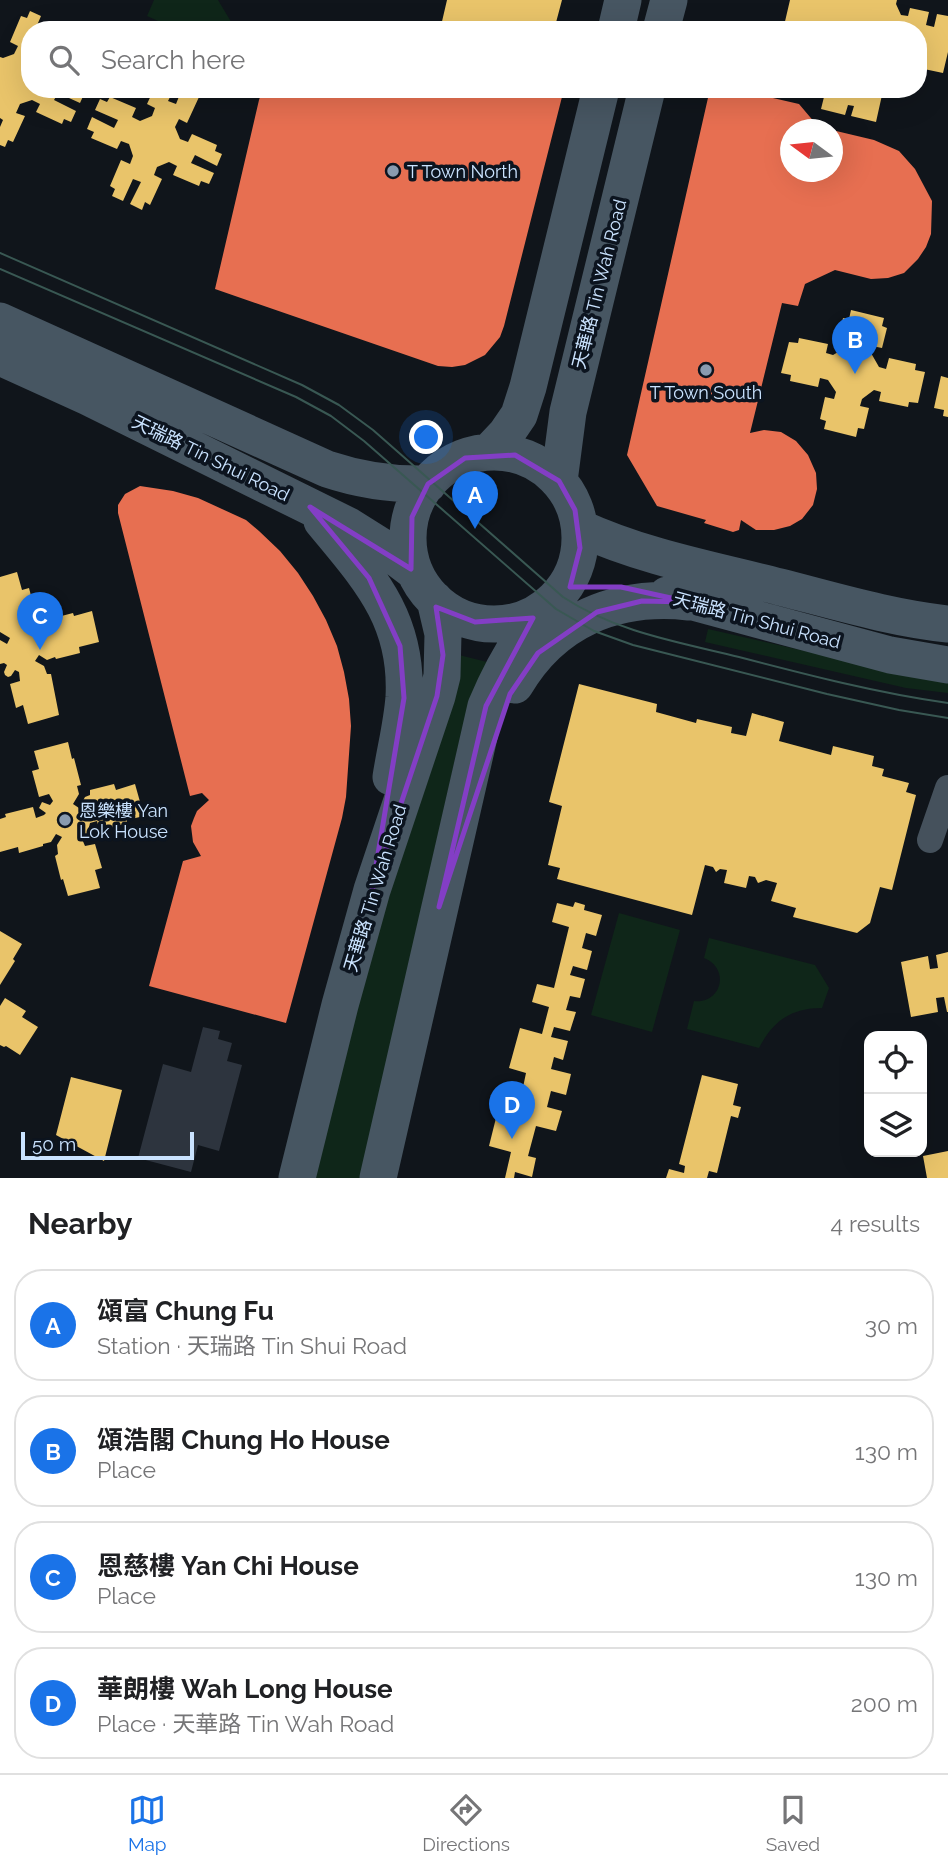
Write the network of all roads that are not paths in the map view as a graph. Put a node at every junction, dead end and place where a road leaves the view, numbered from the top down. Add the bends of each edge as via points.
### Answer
1 (623, 0) edge
2 (668, 0) edge
3 (618, 21) edge
4 (663, 21) edge
5 (599, 98) edge
6 (645, 98) edge
7 (0, 321) edge
8 (0, 357) edge
9 (489, 452) junction
10 (559, 481) junction
11 (428, 484) junction
12 (310, 507) junction
13 (580, 528) junction
14 (425, 586) junction
15 (554, 599) junction
16 (689, 602) junction
17 (948, 624) edge
18 (948, 665) edge
19 (948, 788) edge
20 (930, 840) dead end
21 (372, 890) junction
22 (439, 907) junction
23 (297, 1178) edge
24 (378, 1178) edge

1 - 3 main road
2 - 4 main road
5 - 9 main road via 528,387 519,415
6 - 10 main road, 天華路 Tin Wah Road via 568,412
7 - 11 main road, 天瑞路 Tin Shui Road via 327,469 377,482
8 - 12 main road, 天瑞路 Tin Shui Road
9 - 10 main road via 515,454 539,464
9 - 11 main road via 444,468
10 - 13 main road
11 - 14 main road via 418,499 409,535 410,554
12 - 14 main road, 天瑞路 Tin Shui Road via 382,547
12 - 21 main road via 369,578 393,622 400,646 404,698
13 - 15 main road via 575,568
13 - 17 main road, 天瑞路 Tin Shui Road via 662,558 892,615
14 - 15 main road via 453,614 475,622 521,621
14 - 21 main road, 天華路 Tin Wah Road via 443,634 442,676
15 - 16 main road, 天瑞路 Tin Shui Road via 593,585
15 - 22 main road via 510,653 486,706
16 - 18 main road, 天瑞路 Tin Shui Road via 890,655
16 - 22 main road via 642,601 597,612 556,636 538,653 510,694
19 - 20 street
21 - 23 main road, 天華路 Tin Wah Road
22 - 24 main road

